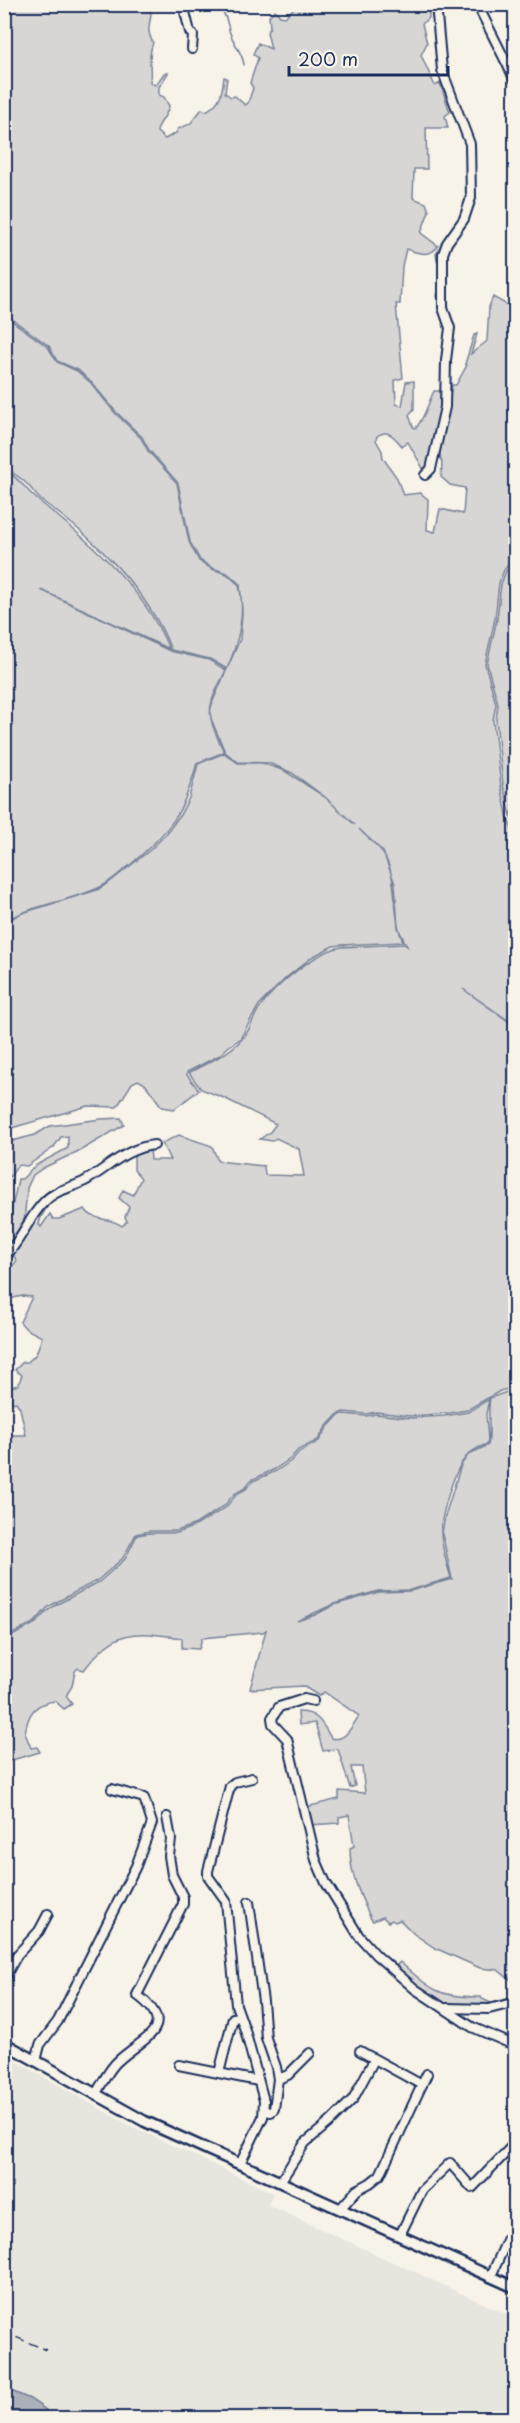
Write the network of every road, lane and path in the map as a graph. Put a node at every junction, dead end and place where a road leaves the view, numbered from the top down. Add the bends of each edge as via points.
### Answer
1 (183, 4) edge
2 (436, 4) edge
3 (477, 4) edge
4 (192, 49) dead end
5 (516, 82) edge
6 (424, 475) dead end
7 (154, 1145) dead end
8 (4, 1258) edge
9 (313, 1701) dead end
10 (252, 1778) dead end
11 (112, 1789) dead end
12 (167, 1817) dead end
13 (249, 1902) dead end
14 (48, 1914) dead end
15 (4, 1979) edge
16 (516, 2002) edge
17 (445, 2008) junction
18 (239, 2017) junction
19 (4, 2043) edge
20 (516, 2046) edge
21 (360, 2051) dead end
22 (310, 2053) dead end
23 (374, 2060) junction
24 (36, 2061) junction
25 (179, 2064) dead end
26 (219, 2073) junction
27 (427, 2074) dead end
28 (278, 2079) junction
29 (258, 2081) junction
30 (422, 2085) junction
31 (95, 2095) junction
32 (264, 2111) junction
33 (516, 2142) edge
34 (240, 2164) junction
35 (280, 2182) junction
36 (340, 2209) junction
37 (516, 2220) edge
38 (400, 2235) junction
39 (491, 2276) junction
40 (516, 2288) edge

1 - 4 street via 194,35
2 - 6 street via 442,70 470,144 471,198 464,219 443,254 443,308 450,328 445,407 430,469
3 - 5 street
7 - 8 street via 127,1153 87,1180 52,1195
9 - 17 street via 304,1699 279,1707 272,1718 287,1738 321,1872 367,1947 399,1977
10 - 18 street via 235,1782 226,1794 208,1871 226,1901
11 - 24 street via 144,1798 152,1823 117,1907 58,2021 40,2045
12 - 31 street via 172,1875 183,1904 137,1995 148,2003 158,2023 117,2061
13 - 28 street via 266,2038
14 - 15 street
16 - 17 street via 489,2009
17 - 20 street via 485,2034
18 - 26 street via 232,2018
18 - 29 street
19 - 24 main road
21 - 23 street
22 - 28 street via 288,2075
23 - 30 street
23 - 35 street via 353,2099 305,2143
24 - 31 main road
25 - 26 street
26 - 29 street
27 - 30 street
28 - 32 street via 274,2109
29 - 32 street
30 - 36 street via 380,2175 357,2190
31 - 34 main road
32 - 34 street
33 - 38 street via 472,2188 450,2163 422,2190
34 - 35 main road
35 - 36 main road
36 - 38 main road
37 - 39 street
38 - 39 main road
39 - 40 main road

